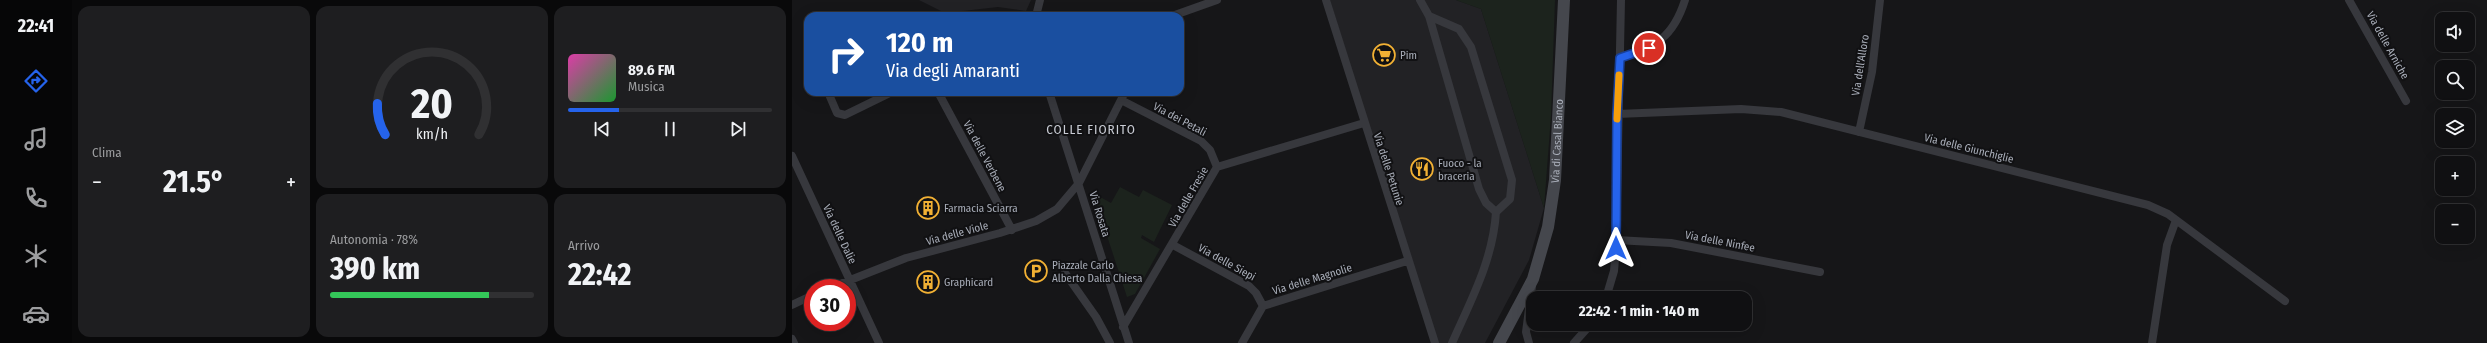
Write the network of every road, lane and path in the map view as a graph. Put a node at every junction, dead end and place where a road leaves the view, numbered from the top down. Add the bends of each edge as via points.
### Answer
1 (1040, 0) edge
2 (1217, 0) edge
3 (1326, 0) edge
4 (1420, 0) edge
5 (1564, 0) edge
6 (1621, 0) edge
7 (1685, 0) edge
8 (1880, 0) edge
9 (2349, 0) edge
10 (1037, 12) edge
11 (1183, 12) edge
12 (1429, 16) junction
13 (1620, 58) junction
14 (830, 96) edge
15 (883, 96) edge
16 (940, 96) edge
17 (1050, 96) edge
18 (1123, 96) edge
19 (1121, 100) junction
20 (2406, 101) dead end
21 (1617, 114) junction
22 (1364, 123) junction
23 (1859, 132) junction
24 (792, 156) edge
25 (1217, 167) junction
26 (1079, 183) junction
27 (1496, 212) junction
28 (2176, 220) junction
29 (1012, 230) junction
30 (1616, 240) junction
31 (1173, 245) junction
32 (1407, 261) junction
33 (1820, 272) dead end
34 (1065, 273) dead end
35 (849, 279) joint
36 (1532, 279) junction
37 (1608, 291) edge
38 (856, 294) edge
39 (804, 299) edge
40 (2285, 301) dead end
41 (792, 305) edge
42 (1263, 306) junction
43 (1124, 327) junction
44 (1585, 331) edge
45 (792, 339) edge
46 (794, 343) edge
47 (879, 343) edge
48 (1110, 343) edge
49 (1129, 343) edge
50 (1242, 343) edge
51 (1435, 343) edge
52 (1452, 343) edge
53 (1499, 343) edge
54 (1528, 343) edge
55 (1574, 343) edge
56 (2152, 343) edge

1 - 10 street
2 - 11 street
3 - 22 street, Via delle Petunie
4 - 12 street
5 - 36 main road, Via di Casal Bianco via 1552,204 1546,239
6 - 13 street
7 - 13 street via 1674,26 1661,41
8 - 23 street, Via dell'Alloro via 1872,72
9 - 20 street, Via delle Arniche
12 - 27 street via 1479,189 1486,203
12 - 27 street via 1459,29 1471,47 1512,180 1510,199
13 - 21 street
14 - 15 street via 837,113 845,114
16 - 29 street, Via delle Verbene
17 - 26 street, Via Rosata
18 - 19 street, Via delle Viole
19 - 25 street, Via dei Petali via 1201,141 1210,150
19 - 26 street, Via delle Viole
21 - 23 street, Via delle Giunchiglie via 1757,110 1787,114
21 - 30 street
22 - 25 street, Via delle Fresie
22 - 32 street, Via delle Petunie
23 - 28 street, Via delle Giunchiglie via 2159,208
24 - 35 street, Via delle Dalie
25 - 31 street, Via delle Fresie
26 - 29 street, Via delle Viole via 1051,213
26 - 43 street, Via Rosata
27 - 52 street via 1494,239 1489,257
28 - 40 street, Via delle Giunchiglie
28 - 56 street via 2168,240
29 - 35 street, Via delle Viole via 913,256
30 - 33 street, Via delle Ninfee via 1671,243
30 - 37 street via 1614,271
31 - 42 street, Via delle Siepi via 1249,286
31 - 43 street, Via delle Fresie
32 - 42 street, Via delle Magnolie
32 - 51 street, Via delle Petunie
34 - 48 street via 1096,317
36 - 53 main road, Via di Casal Bianco
36 - 54 street, Via di Casal Bianco
38 - 47 street, Via delle Dalie
39 - 41 street
42 - 50 street, Via delle Magnolie
43 - 49 street, Via Rosata
44 - 55 street
45 - 46 street

